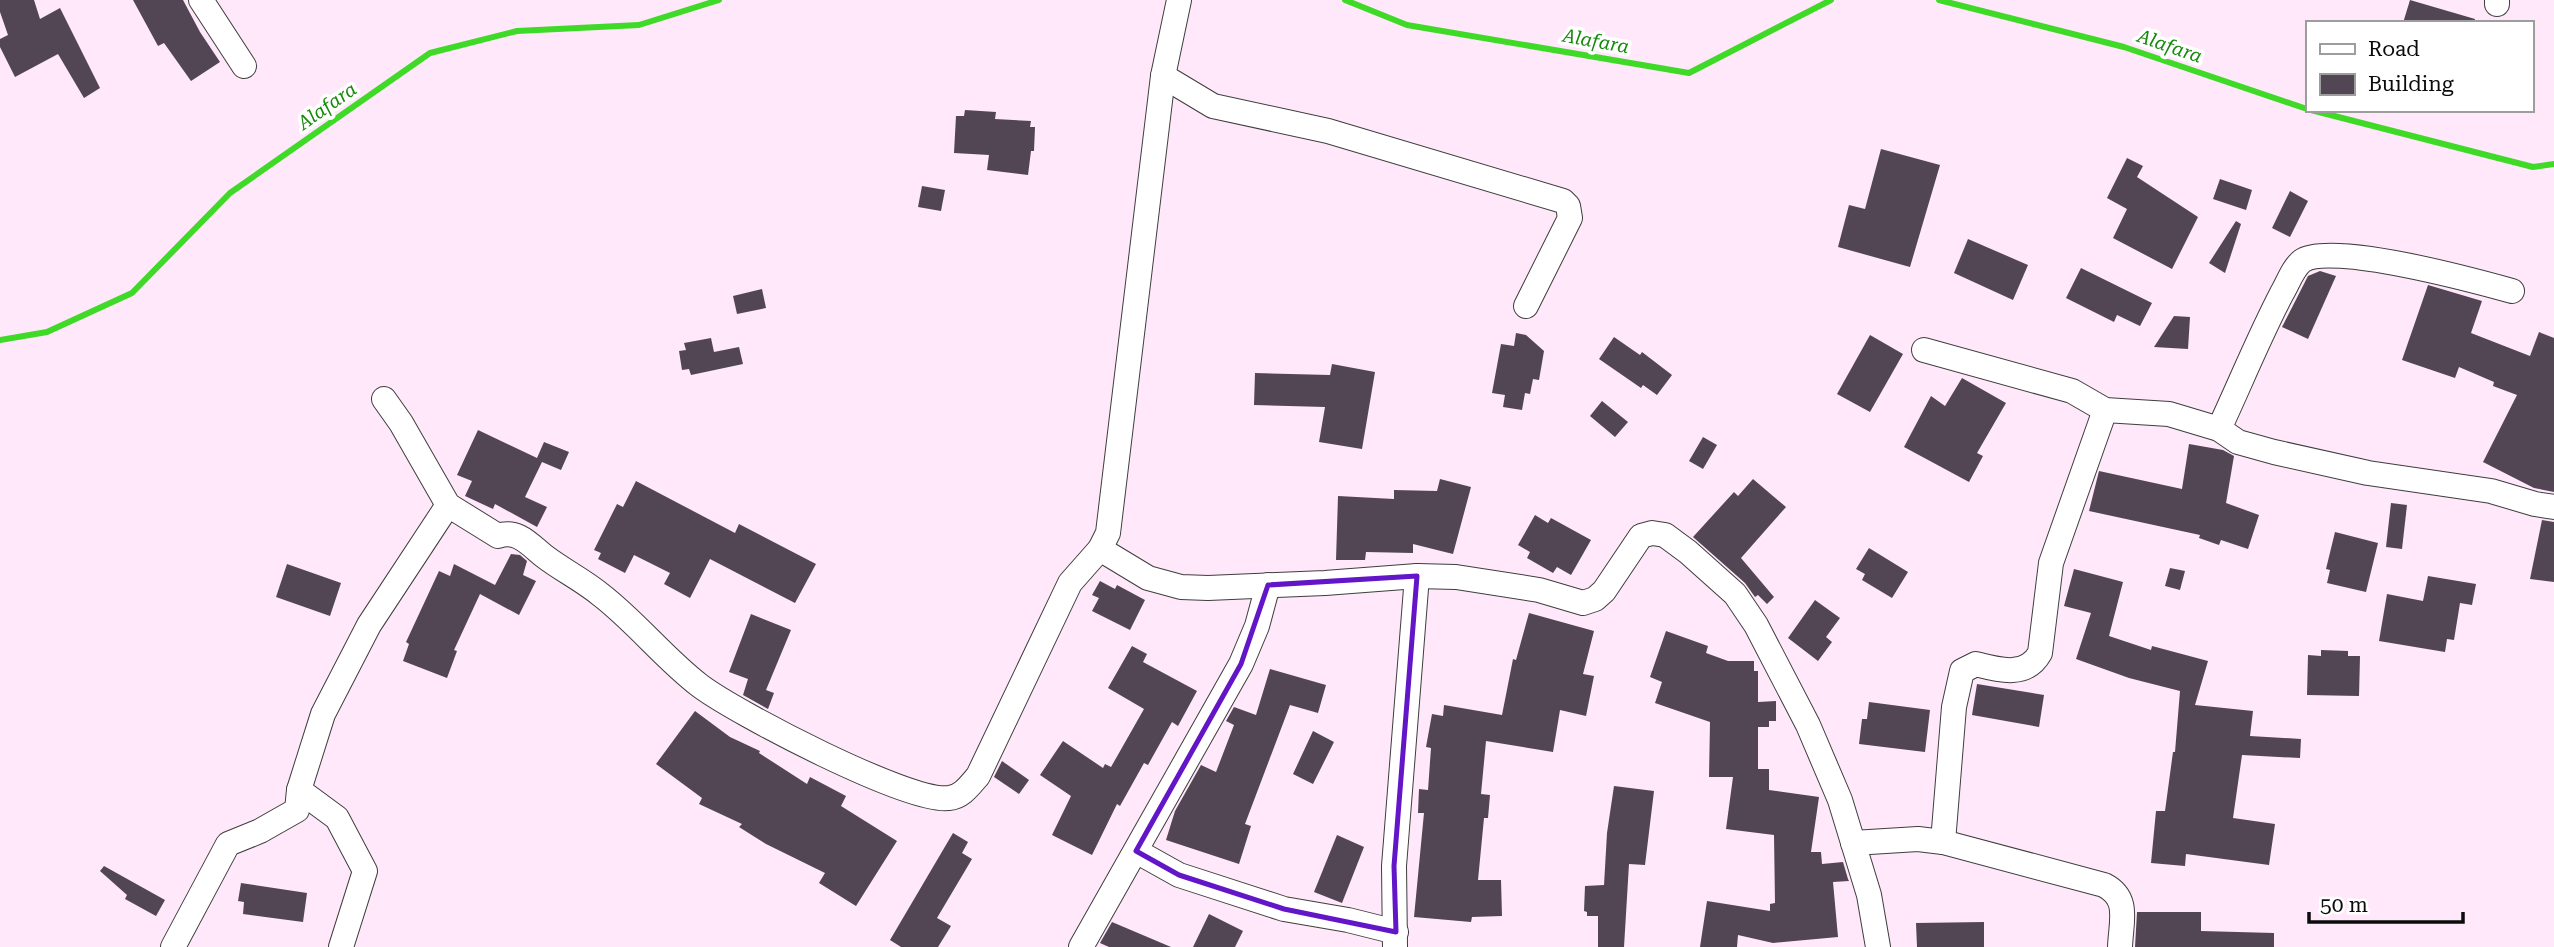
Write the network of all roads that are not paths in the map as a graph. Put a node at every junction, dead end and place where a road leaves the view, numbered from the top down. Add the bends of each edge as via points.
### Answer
1 (201, 0) edge
2 (1179, 0) edge
3 (244, 66) dead end
4 (1163, 76) junction
5 (2512, 291) dead end
6 (1525, 306) dead end
7 (1924, 349) dead end
8 (384, 399) dead end
9 (2105, 410) junction
10 (2219, 429) junction
11 (448, 505) junction
12 (2554, 507) edge
13 (1100, 549) junction
14 (1417, 576) junction
15 (1268, 585) junction
16 (299, 790) junction
17 (1943, 842) junction
18 (1853, 843) junction
19 (1136, 851) junction
20 (1395, 939) edge
21 (173, 947) edge
22 (341, 947) edge
23 (1081, 947) edge
24 (1878, 947) edge
25 (2120, 947) edge

1 - 3 street
2 - 4 street
4 - 6 street via 1213,106 1328,131 1563,201 1570,218
4 - 13 street via 1108,533
5 - 10 street via 2386,261 2324,255 2301,262 2274,308
7 - 9 street via 2072,391
8 - 11 street
9 - 10 street via 2169,414
9 - 17 street via 2051,563 2040,653 2022,670 1976,664 1962,671 1954,707
10 - 12 street via 2238,442 2274,452 2368,473 2491,491
11 - 13 street via 498,536 521,537 601,594 696,684 720,700 810,748 937,799 963,793 978,776 1070,583
11 - 16 street via 369,625 323,715
13 - 15 street via 1148,578 1181,587
14 - 15 street
14 - 18 street via 1456,576 1539,590 1583,603 1604,591 1641,536 1665,535 1735,594 1756,625 1808,725
14 - 20 street via 1394,866
15 - 19 street via 1241,664
16 - 21 street via 297,810 228,844
16 - 22 street via 337,818 365,871
17 - 18 street
17 - 25 street via 2117,891 2122,903
18 - 24 street
19 - 20 street via 1179,875 1284,909 1348,920
19 - 23 street

